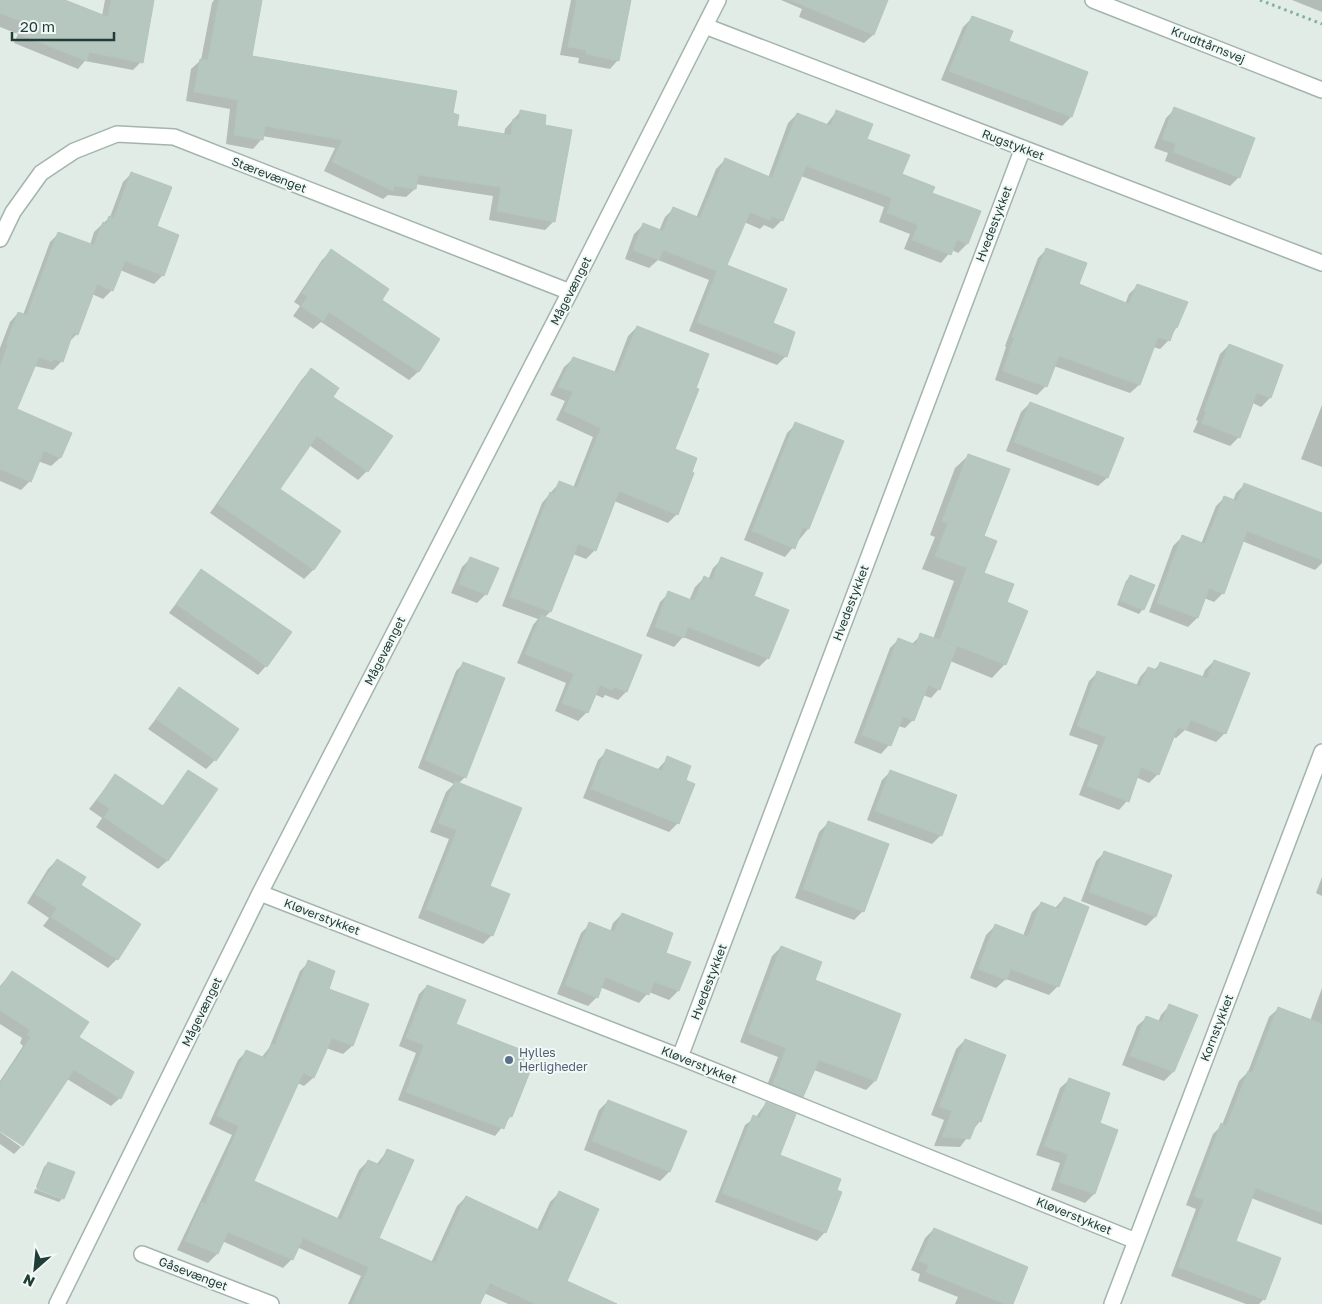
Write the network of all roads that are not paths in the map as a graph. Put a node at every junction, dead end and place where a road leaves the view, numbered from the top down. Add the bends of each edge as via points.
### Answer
1 (718, 0) edge
2 (1093, 0) edge
3 (704, 26) junction
4 (1322, 90) edge
5 (1023, 148) junction
6 (0, 239) edge
7 (1322, 263) edge
8 (570, 292) junction
9 (1322, 752) edge
10 (260, 893) junction
11 (680, 1058) junction
12 (1136, 1241) junction
13 (142, 1254) dead end
14 (57, 1304) edge
15 (271, 1304) edge
16 (1112, 1304) edge

1 - 3 street, Mågevænget
2 - 4 street, Krudttårnsvej
3 - 5 street, Rugstykket
3 - 8 street, Mågevænget
5 - 7 street, Rugstykket
5 - 11 street, Hvedestykket
6 - 8 street, Stærevænget via 13,212 41,173 74,151 117,134 174,138
8 - 10 street, Mågevænget
9 - 12 street, Kornstykket
10 - 11 street, Kløverstykket
10 - 14 street, Mågevænget
11 - 12 street, Kløverstykket
12 - 16 street, Kornstykket
13 - 15 street, Gåsevænget

